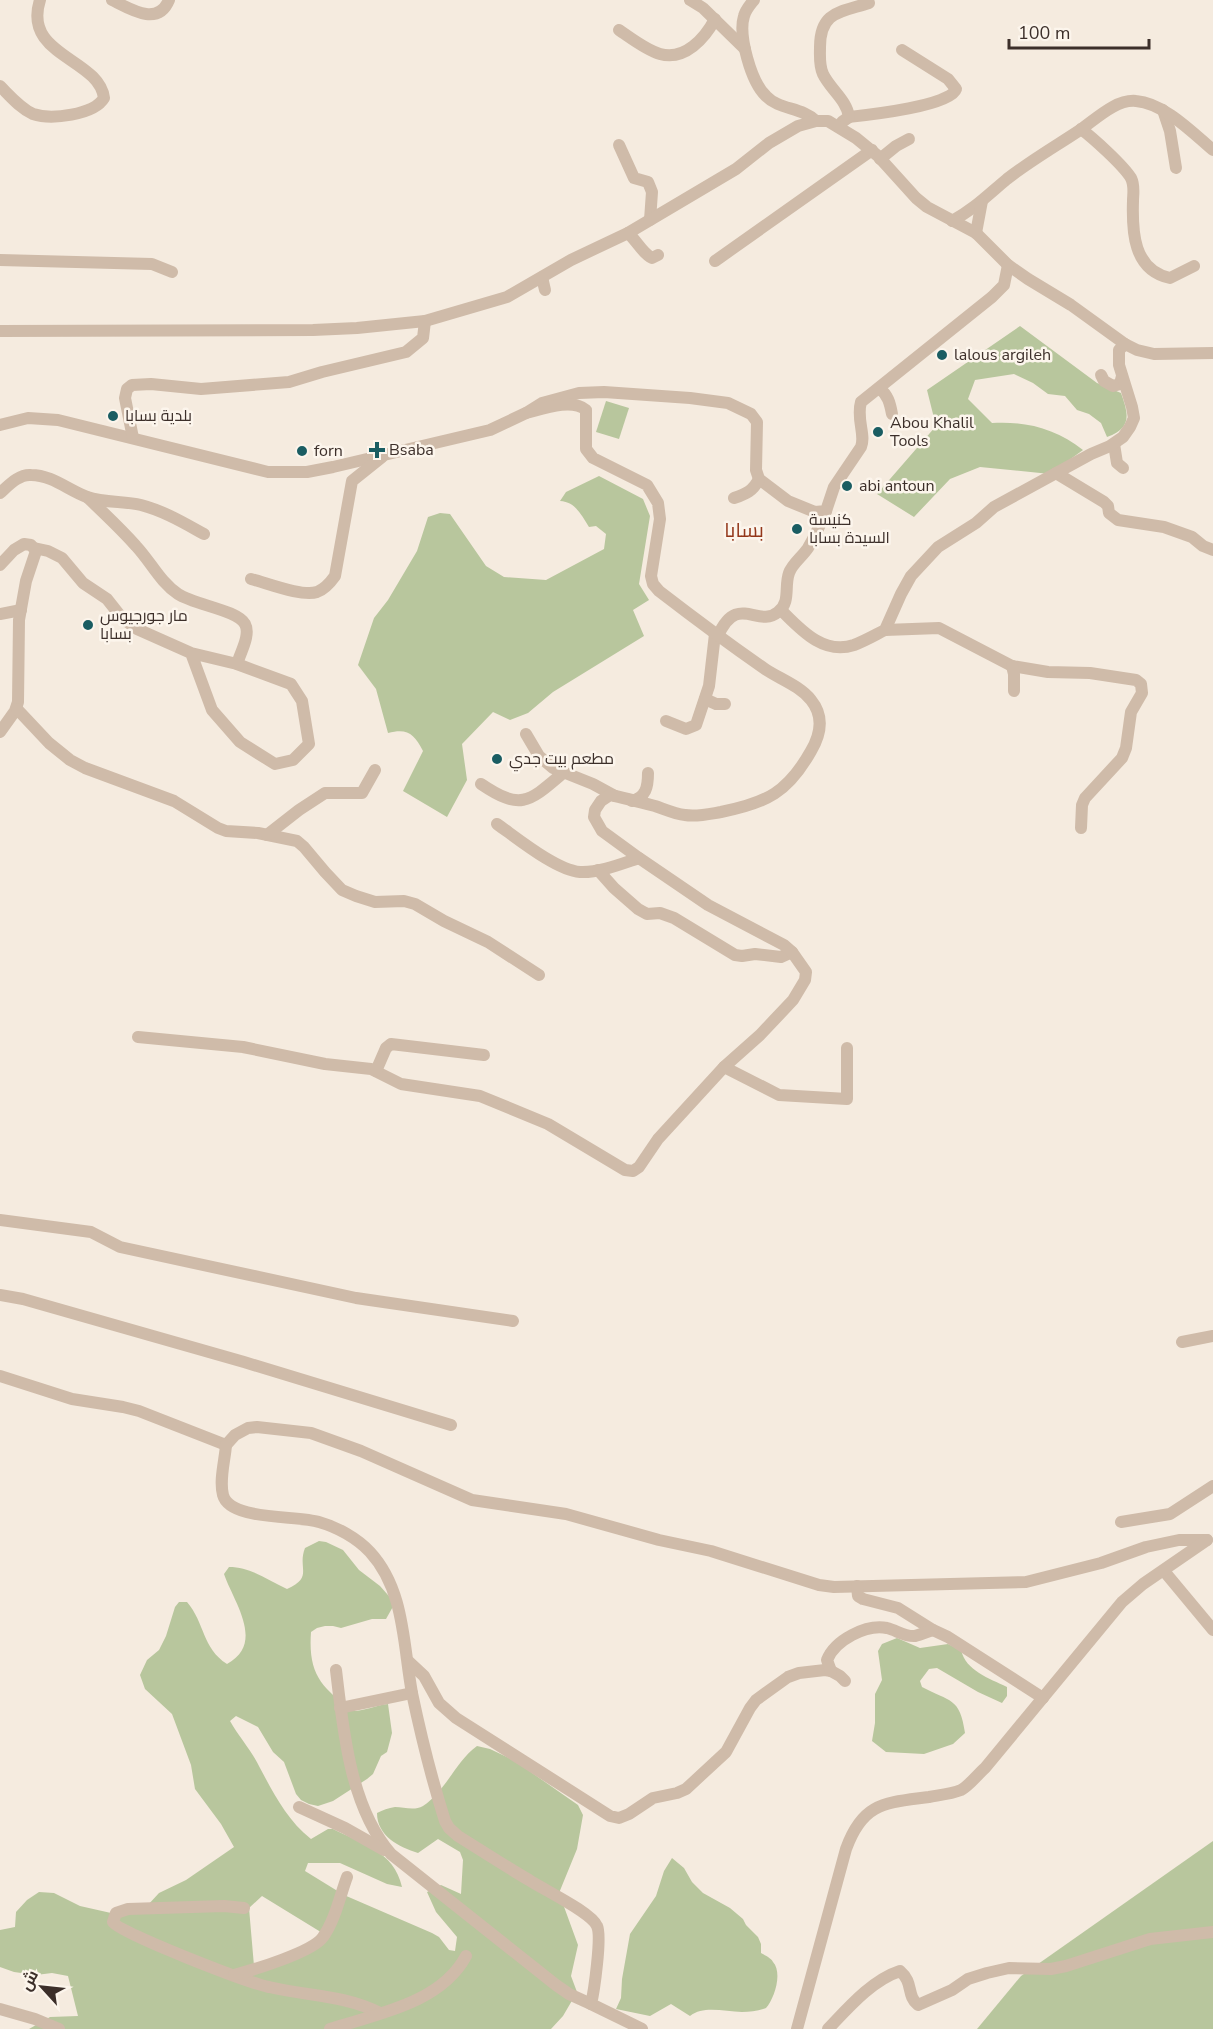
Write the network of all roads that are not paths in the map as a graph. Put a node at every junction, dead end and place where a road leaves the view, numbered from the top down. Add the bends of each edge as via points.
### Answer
1 (40, 0) edge
2 (112, 0) edge
3 (169, 0) edge
4 (690, 0) edge
5 (754, 0) edge
6 (869, 3) dead end
7 (715, 19) junction
8 (619, 30) dead end
9 (745, 49) junction
10 (903, 50) dead end
11 (0, 86) edge
12 (1163, 110) junction
13 (849, 117) junction
14 (816, 121) junction
15 (837, 125) junction
16 (1080, 129) junction
17 (909, 139) dead end
18 (619, 145) dead end
19 (1213, 150) edge
20 (876, 155) junction
21 (1176, 168) dead end
22 (982, 201) junction
23 (650, 220) junction
24 (952, 220) junction
25 (628, 233) junction
26 (976, 233) junction
27 (658, 255) dead end
28 (0, 260) edge
29 (715, 261) dead end
30 (1008, 265) junction
31 (1194, 266) dead end
32 (172, 272) dead end
33 (425, 321) junction
34 (0, 331) edge
35 (1125, 344) junction
36 (1213, 353) edge
37 (1101, 375) dead end
38 (1122, 376) junction
39 (879, 388) junction
40 (526, 413) junction
41 (892, 414) dead end
42 (0, 425) edge
43 (133, 438) junction
44 (1114, 444) junction
45 (385, 455) junction
46 (1123, 468) dead end
47 (1056, 473) junction
48 (759, 479) junction
49 (0, 493) edge
50 (87, 497) junction
51 (734, 498) dead end
52 (826, 511) junction
53 (204, 534) dead end
54 (34, 548) junction
55 (1213, 550) edge
56 (0, 565) edge
57 (251, 579) dead end
58 (781, 609) junction
59 (21, 610) junction
60 (0, 614) edge
61 (885, 630) junction
62 (716, 635) junction
63 (191, 653) junction
64 (237, 664) junction
65 (1012, 666) junction
66 (1014, 691) dead end
67 (705, 699) junction
68 (725, 704) dead end
69 (17, 709) junction
70 (666, 721) dead end
71 (0, 732) edge
72 (526, 734) dead end
73 (375, 770) dead end
74 (648, 772) dead end
75 (564, 773) junction
76 (481, 784) dead end
77 (616, 796) junction
78 (632, 801) junction
79 (496, 824) dead end
80 (1081, 828) dead end
81 (267, 835) junction
82 (639, 858) junction
83 (598, 870) junction
84 (792, 952) junction
85 (539, 975) dead end
86 (138, 1037) dead end
87 (847, 1048) dead end
88 (484, 1054) dead end
89 (724, 1067) junction
90 (376, 1071) junction
91 (0, 1220) edge
92 (0, 1295) edge
93 (513, 1321) dead end
94 (1213, 1336) edge
95 (1182, 1342) dead end
96 (0, 1376) edge
97 (451, 1425) dead end
98 (226, 1445) junction
99 (1213, 1486) edge
100 (1121, 1522) dead end
101 (1210, 1538) edge
102 (1164, 1571) junction
103 (857, 1586) junction
104 (933, 1630) junction
105 (1213, 1630) edge
106 (409, 1662) junction
107 (336, 1670) dead end
108 (831, 1671) junction
109 (845, 1681) dead end
110 (412, 1693) junction
111 (1043, 1698) junction
112 (340, 1708) junction
113 (299, 1807) dead end
114 (391, 1854) junction
115 (347, 1876) dead end
116 (244, 1908) dead end
117 (1213, 1932) edge
118 (466, 1956) dead end
119 (234, 1975) junction
120 (591, 2004) junction
121 (0, 2008) edge
122 (380, 2013) junction
123 (59, 2029) edge
124 (330, 2029) edge
125 (642, 2029) edge
126 (797, 2029) edge
127 (828, 2029) edge

1 - 11 street via 37,16 41,33 56,50 99,83 104,98 92,110 44,116 22,108
2 - 3 street via 152,16
4 - 7 street
5 - 9 street via 743,18
6 - 13 street via 838,13 826,20 822,28 823,74 848,109
7 - 8 street via 697,44 675,54 658,54
7 - 9 street
9 - 14 street via 766,98 808,113
10 - 13 street via 948,79 956,89 955,94 876,115
12 - 16 street via 1128,101
12 - 19 street
12 - 21 street
13 - 15 street
14 - 15 street
14 - 23 street via 798,126 769,143 736,169
15 - 20 street
16 - 22 street
16 - 31 street via 1131,178 1134,237 1141,259 1170,278
17 - 20 street
18 - 23 street via 634,178 648,182 652,192
20 - 24 street via 916,198
20 - 29 street
22 - 24 street
22 - 26 street
23 - 25 street
24 - 26 street
25 - 27 street via 646,255
25 - 33 street via 571,260 544,284
26 - 30 street
28 - 32 street via 152,264
30 - 35 street
30 - 39 street via 1004,285 992,297
33 - 34 street via 313,330
33 - 43 street via 423,338 406,352 290,382 201,389 132,385 125,398
35 - 36 street via 1154,354
35 - 38 street via 1118,357
37 - 38 street via 1113,386 1120,384
38 - 44 street via 1134,418
39 - 41 street via 890,400
39 - 52 street via 861,402 858,416 864,442 834,487
40 - 45 street via 490,429
40 - 48 street via 542,402 579,393 643,394 728,403 751,414 757,422
40 - 62 street via 564,405 582,406 586,410 586,449 593,458 647,484 658,503 653,584
42 - 43 street via 44,418
43 - 45 street via 268,472 307,472
44 - 46 street via 1117,463
44 - 47 street
45 - 57 street via 352,481 335,576 329,584 319,591 305,593
47 - 55 street via 1104,502 1118,520 1164,527
47 - 61 street via 994,507 938,547 911,576
48 - 51 street via 754,488
48 - 52 street via 788,501 815,513
49 - 50 street via 16,479 31,474
50 - 53 street via 140,505 176,518
50 - 64 street via 135,544 172,590 244,622 247,631
52 - 58 street via 809,546 791,567 786,602
54 - 56 street via 21,545
54 - 59 street via 36,554
54 - 63 street via 62,558 83,583 107,599 128,623
58 - 61 street via 807,634 828,647 853,645
58 - 62 street via 768,617 729,617
59 - 60 street
59 - 69 street
61 - 65 street via 939,628
62 - 67 street
62 - 78 street via 810,699 820,722 815,744 786,786 740,808 697,816
63 - 64 street
63 - 64 street via 212,710 234,737 275,764 293,760 309,744 302,701 291,684
65 - 66 street
65 - 80 street via 1090,673 1141,684 1142,693 1129,720 1126,748 1118,765 1085,798
67 - 68 street
67 - 70 street via 696,725 691,728
69 - 71 street
69 - 81 street via 49,743 77,764 174,801 226,831
72 - 75 street via 539,756
73 - 81 street via 362,793 325,792
74 - 78 street via 646,792
75 - 76 street via 522,801 506,799
75 - 77 street
77 - 78 street
77 - 82 street via 601,801 594,818 602,831
79 - 83 street via 554,862 574,871
81 - 85 street via 300,844 342,890 375,902 415,903
82 - 83 street
82 - 84 street via 708,905
83 - 84 street via 638,909 674,918 735,955 781,957
84 - 89 street via 806,972 799,991 766,1029
86 - 90 street via 243,1047
87 - 89 street via 847,1099 779,1095
88 - 90 street via 391,1044
89 - 90 street via 633,1171 548,1124 480,1096 401,1084
91 - 93 street via 91,1232 120,1247 356,1298
92 - 97 street via 244,1362
94 - 95 street
96 - 98 street via 72,1399 123,1407
98 - 103 street via 248,1428 312,1433 361,1450 472,1500 566,1514 720,1554 819,1585
98 - 106 street via 223,1494 229,1505 244,1512 321,1522 370,1552 393,1588
99 - 100 street via 1170,1514
101 - 102 street
101 - 103 street via 1146,1547 1026,1582
102 - 105 street
102 - 111 street via 1122,1602
103 - 104 street via 858,1596 863,1599 898,1608
104 - 108 street via 913,1636 885,1628 857,1632 830,1654 827,1660
104 - 111 street
106 - 108 street via 456,1718 610,1816 620,1818 653,1798 687,1789 726,1752 750,1707 788,1677
106 - 110 street
107 - 112 street
108 - 109 street
110 - 112 street
110 - 120 street via 449,1828 581,1911 598,1928
111 - 126 street via 985,1768 961,1790 885,1804 861,1820 846,1849
112 - 114 street via 352,1771 366,1812
113 - 114 street
114 - 120 street via 556,1985
115 - 119 street via 319,1942
116 - 119 street via 151,1908 120,1911 113,1919 113,1924 142,1939
117 - 127 street via 1150,1939 1051,1969 1009,1968 987,1973 918,2005 912,2000 908,1978 900,1971 871,1989
118 - 122 street via 440,1986
119 - 122 street via 269,1987 348,2000
120 - 125 street
121 - 123 street
122 - 124 street

